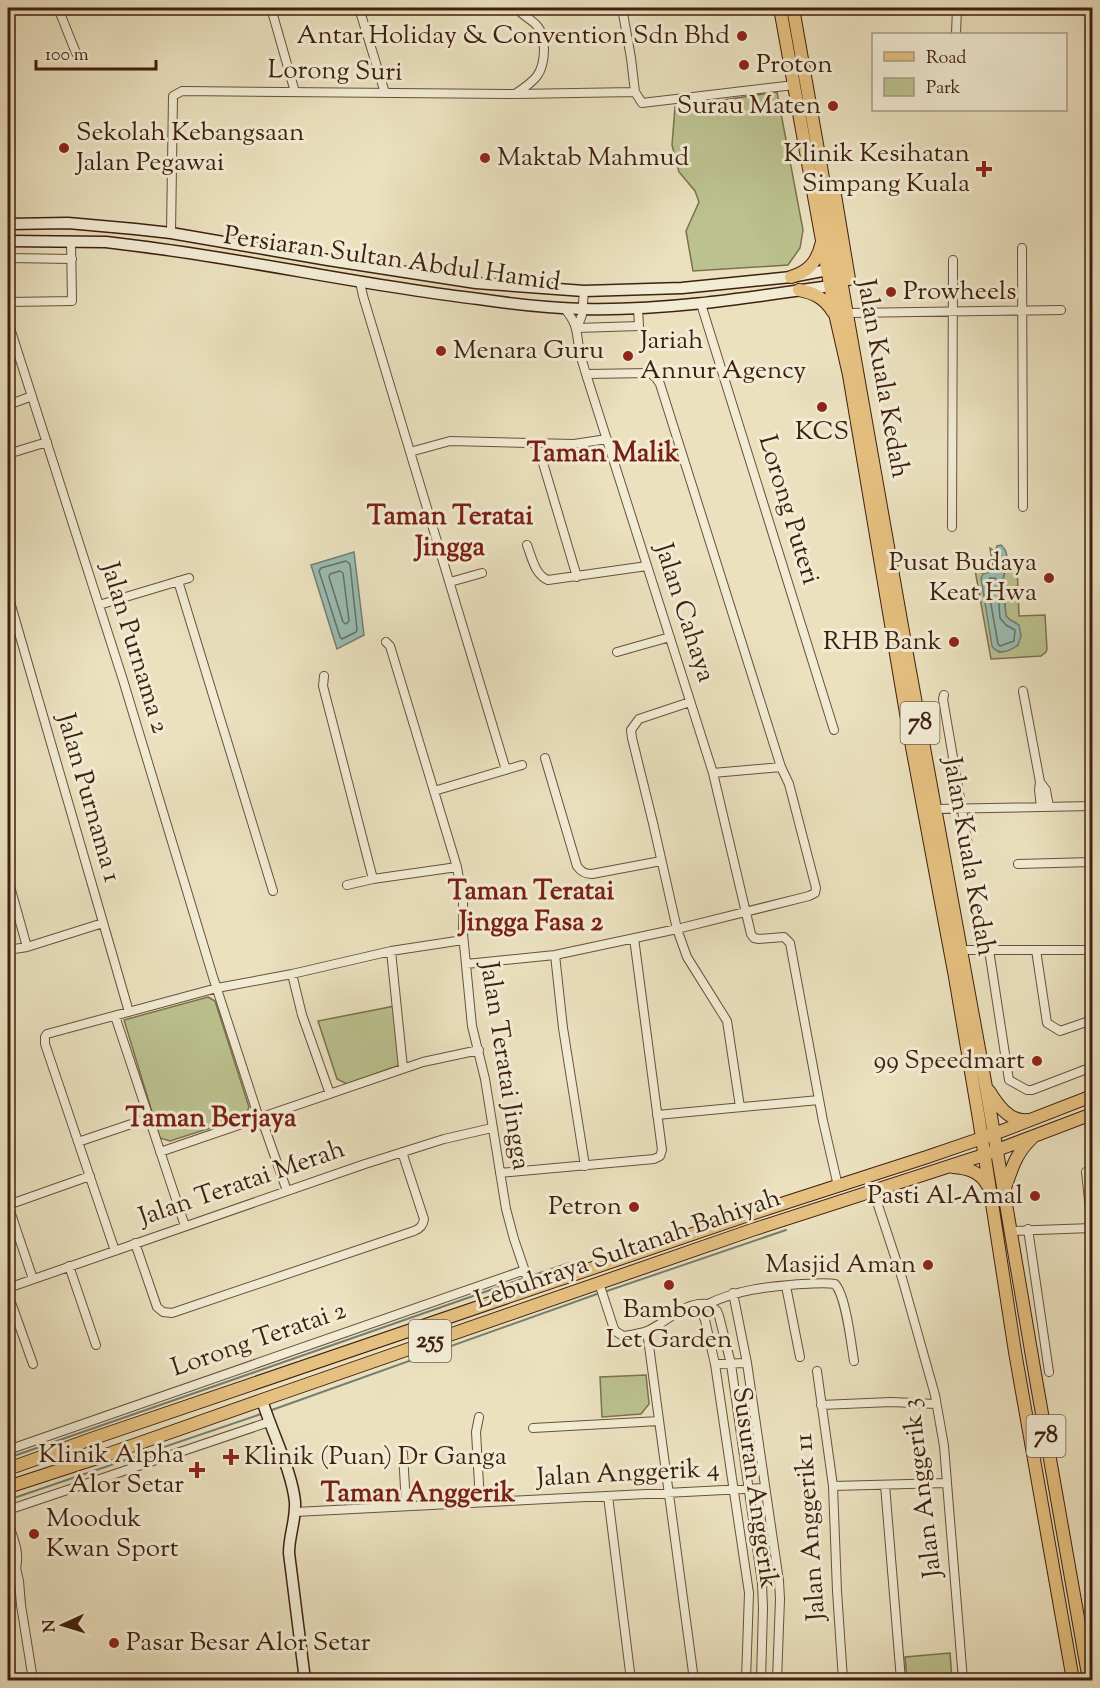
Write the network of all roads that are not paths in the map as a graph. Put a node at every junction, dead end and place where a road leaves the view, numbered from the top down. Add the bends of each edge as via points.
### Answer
1 (58, 8) edge
2 (271, 8) edge
3 (358, 8) edge
4 (517, 8) edge
5 (622, 8) edge
6 (780, 8) edge
7 (794, 8) edge
8 (957, 8) edge
9 (956, 33) edge
10 (76, 53) dead end
11 (794, 86) junction
12 (295, 92) junction
13 (635, 92) junction
14 (384, 93) junction
15 (515, 94) junction
16 (820, 162) junction
17 (8, 224) edge
18 (171, 233) junction
19 (192, 237) junction
20 (8, 241) edge
21 (71, 241) junction
22 (821, 241) junction
23 (1022, 248) dead end
24 (190, 253) junction
25 (8, 258) edge
26 (72, 259) junction
27 (953, 260) dead end
28 (833, 269) junction
29 (791, 277) junction
30 (360, 282) junction
31 (836, 285) junction
32 (799, 290) junction
33 (584, 291) junction
34 (8, 302) edge
35 (701, 304) junction
36 (564, 308) junction
37 (638, 308) junction
38 (583, 309) junction
39 (1061, 310) dead end
40 (953, 311) junction
41 (1022, 311) junction
42 (848, 313) junction
43 (836, 318) junction
44 (8, 322) edge
45 (577, 328) junction
46 (586, 374) junction
47 (32, 396) junction
48 (8, 405) edge
49 (607, 439) junction
50 (47, 442) junction
51 (537, 443) junction
52 (410, 452) junction
53 (8, 454) edge
54 (1023, 507) dead end
55 (952, 527) dead end
56 (527, 545) dead end
57 (647, 566) junction
58 (482, 573) dead end
59 (577, 577) junction
60 (189, 578) dead end
61 (178, 581) junction
62 (450, 582) junction
63 (8, 596) edge
64 (99, 605) junction
65 (669, 637) junction
66 (386, 642) dead end
67 (617, 652) dead end
68 (324, 676) dead end
69 (1023, 691) dead end
70 (944, 695) dead end
71 (690, 702) junction
72 (834, 730) dead end
73 (545, 758) dead end
74 (522, 765) dead end
75 (781, 767) junction
76 (507, 770) junction
77 (713, 773) junction
78 (434, 791) junction
79 (1092, 806) edge
80 (1045, 807) junction
81 (962, 808) junction
82 (936, 809) junction
83 (968, 845) dead end
84 (661, 861) junction
85 (1092, 862) edge
86 (1018, 864) dead end
87 (457, 867) junction
88 (8, 879) edge
89 (373, 879) junction
90 (347, 885) dead end
91 (273, 891) dead end
92 (746, 912) junction
93 (103, 923) junction
94 (677, 929) junction
95 (952, 930) junction
96 (634, 938) junction
97 (463, 940) junction
98 (27, 947) junction
99 (8, 950) edge
100 (962, 950) junction
101 (990, 950) junction
102 (1036, 950) junction
103 (1092, 950) edge
104 (391, 951) junction
105 (555, 955) junction
106 (466, 964) junction
107 (292, 974) junction
108 (217, 988) junction
109 (129, 1012) junction
110 (114, 1016) junction
111 (1092, 1020) edge
112 (479, 1050) junction
113 (1092, 1067) edge
114 (403, 1068) junction
115 (986, 1087) junction
116 (330, 1094) junction
117 (1092, 1096) edge
118 (819, 1100) junction
119 (740, 1107) junction
120 (657, 1114) junction
121 (1092, 1114) edge
122 (149, 1118) junction
123 (260, 1118) junction
124 (979, 1119) junction
125 (1031, 1120) junction
126 (492, 1128) junction
127 (994, 1134) junction
128 (1034, 1136) junction
129 (982, 1138) junction
130 (78, 1142) junction
131 (950, 1149) junction
132 (997, 1150) junction
133 (160, 1152) junction
134 (402, 1152) junction
135 (984, 1155) junction
136 (585, 1166) junction
137 (941, 1169) junction
138 (1086, 1172) dead end
139 (500, 1173) junction
140 (90, 1176) junction
141 (838, 1186) junction
142 (873, 1190) junction
143 (286, 1191) junction
144 (1004, 1192) junction
145 (991, 1196) junction
146 (8, 1205) edge
147 (185, 1226) junction
148 (1092, 1228) edge
149 (1028, 1229) junction
150 (752, 1230) junction
151 (1011, 1231) junction
152 (697, 1232) junction
153 (135, 1244) junction
154 (115, 1251) junction
155 (689, 1253) junction
156 (69, 1266) junction
157 (594, 1268) junction
158 (525, 1270) junction
159 (33, 1279) junction
160 (599, 1282) junction
161 (786, 1286) junction
162 (8, 1288) edge
163 (531, 1289) junction
164 (734, 1293) junction
165 (8, 1294) edge
166 (698, 1304) junction
167 (708, 1304) junction
168 (647, 1331) junction
169 (96, 1345) dead end
170 (1031, 1349) junction
171 (1015, 1352) junction
172 (800, 1357) dead end
173 (854, 1361) dead end
174 (747, 1363) junction
175 (33, 1364) dead end
176 (715, 1364) junction
177 (732, 1364) junction
178 (817, 1371) dead end
179 (1049, 1372) dead end
180 (936, 1404) junction
181 (821, 1405) junction
182 (266, 1412) junction
183 (479, 1417) dead end
184 (659, 1420) junction
185 (533, 1428) dead end
186 (8, 1450) edge
187 (403, 1453) dead end
188 (8, 1469) edge
189 (947, 1483) junction
190 (885, 1485) junction
191 (833, 1486) junction
192 (8, 1487) edge
193 (764, 1488) junction
194 (748, 1489) junction
195 (733, 1490) junction
196 (668, 1493) junction
197 (608, 1496) junction
198 (480, 1502) junction
199 (406, 1505) junction
200 (8, 1510) edge
201 (295, 1512) junction
202 (8, 1522) edge
203 (8, 1556) edge
204 (16, 1568) junction
205 (778, 1581) junction
206 (762, 1583) junction
207 (33, 1680) edge
208 (305, 1680) edge
209 (631, 1680) edge
210 (694, 1680) edge
211 (746, 1680) edge
212 (761, 1680) edge
213 (777, 1680) edge
214 (843, 1680) edge
215 (901, 1680) edge
216 (963, 1680) edge
217 (1073, 1680) edge
218 (1089, 1680) edge

1 - 10 street
2 - 12 street
3 - 14 street
4 - 15 street via 539,28 544,55 543,68
5 - 13 street
6 - 11 main road, Jalan Kuala Kedah / 78
7 - 16 main road, Jalan Kuala Kedah / 78
8 - 9 street
11 - 13 street via 642,103
11 - 22 main road, Jalan Kuala Kedah / 78
12 - 14 street, Lorong Suri
12 - 18 street, Lorong Suri via 182,92 173,96
13 - 15 street, Lorong Suri
14 - 15 street, Lorong Suri
16 - 28 main road, Jalan Kuala Kedah / 78
16 - 42 main road via 832,180 846,253 850,282
17 - 18 main road, Persiaran Sultan Abdul Hamid via 101,225
18 - 19 main road, Persiaran Sultan Abdul Hamid
19 - 24 main road
19 - 33 main road, Persiaran Sultan Abdul Hamid via 477,283
20 - 21 main road, Persiaran Sultan Abdul Hamid
21 - 24 main road, Persiaran Sultan Abdul Hamid
21 - 26 street
22 - 28 main road, Jalan Kuala Kedah / 78
22 - 29 main road via 813,265
23 - 41 street
24 - 30 main road, Persiaran Sultan Abdul Hamid
25 - 26 street
26 - 34 street via 72,301
27 - 40 street
28 - 29 main road, Persiaran Sultan Abdul Hamid
28 - 31 main road, Jalan Kuala Kedah / 78
29 - 33 main road, Persiaran Sultan Abdul Hamid via 661,290
30 - 36 main road, Persiaran Sultan Abdul Hamid
30 - 52 street
31 - 32 main road, Persiaran Sultan Abdul Hamid
31 - 42 main road, Jalan Kuala Kedah / 78
31 - 43 main road, Jalan Kuala Kedah / 78
32 - 35 main road, Persiaran Sultan Abdul Hamid
32 - 43 main road via 826,302
33 - 38 street, Jalan Cahaya
35 - 37 main road, Persiaran Sultan Abdul Hamid
35 - 72 street, Lorong Puteri
36 - 38 main road, Persiaran Sultan Abdul Hamid
36 - 45 street, Jalan Cahaya
37 - 38 main road, Persiaran Sultan Abdul Hamid
37 - 45 street via 639,326
38 - 45 street, Jalan Cahaya
39 - 41 street
40 - 41 street
40 - 42 street
40 - 55 street
41 - 54 street
42 - 82 main road, Jalan Kuala Kedah / 78
43 - 95 main road, Jalan Kuala Kedah / 78 via 905,708
44 - 47 street, Jalan Purnama 2
45 - 46 street, Jalan Cahaya
46 - 49 street, Jalan Cahaya
46 - 75 street via 650,373 660,384
47 - 48 street
47 - 50 street, Jalan Purnama 2
49 - 51 street via 574,444
49 - 57 street, Jalan Cahaya
50 - 53 street
50 - 64 street, Jalan Purnama 2
51 - 52 street via 450,441
51 - 59 street
52 - 62 street
56 - 59 street via 542,578
57 - 59 street
57 - 65 street, Jalan Cahaya
58 - 62 street
60 - 61 street
61 - 64 street
61 - 91 street
62 - 76 street
63 - 93 street, Jalan Purnama 1
64 - 108 street, Jalan Purnama 2
65 - 67 street
65 - 71 street, Jalan Cahaya
66 - 78 street, Jalan Teratai Jingga
68 - 89 street via 323,686
69 - 80 street via 1040,782 1046,790
70 - 81 street
71 - 77 street, Jalan Cahaya
71 - 84 street via 639,719 631,730
73 - 84 street via 579,870 591,874
74 - 76 street
75 - 77 street
75 - 92 street via 789,784 815,893
76 - 78 street
77 - 92 street, Jalan Cahaya
78 - 87 street, Jalan Teratai Jingga
79 - 80 street
80 - 81 street
81 - 82 street
81 - 83 street
82 - 95 main road, Jalan Kuala Kedah / 78
84 - 94 street
85 - 86 street
87 - 89 street
87 - 97 street, Jalan Teratai Jingga via 463,902
88 - 98 street
89 - 90 street
92 - 94 street
92 - 118 street, Jalan Cahaya via 754,938 784,937 790,944
93 - 98 street
93 - 109 street, Jalan Purnama 1
94 - 96 street
94 - 119 street via 687,957 727,1021
95 - 100 main road, Jalan Kuala Kedah / 78
95 - 124 main road, Jalan Kuala Kedah / 78
96 - 105 street
96 - 120 street
97 - 104 street
97 - 106 street, Jalan Teratai Jingga
98 - 99 street
100 - 101 street
100 - 115 main road, Jalan Kuala Kedah / 78
101 - 102 street
101 - 113 street via 1009,1080 1032,1090
102 - 103 street
102 - 111 street via 1047,1023 1060,1031
104 - 107 street
104 - 114 street
105 - 106 street
105 - 136 street
106 - 112 street, Jalan Teratai Jingga via 472,1026
107 - 108 street
107 - 116 street
108 - 109 street
108 - 123 street, Jalan Purnama 2
109 - 110 street
110 - 122 street
110 - 130 street via 50,1032 45,1037
112 - 114 street
112 - 126 street, Jalan Teratai Jingga
114 - 116 street
115 - 125 main road via 1010,1116
115 - 127 main road, Jalan Kuala Kedah / 78
116 - 123 street
117 - 125 main road, Lebuhraya Sultanah Bahiyah / 255
118 - 119 street
118 - 141 street
119 - 120 street
120 - 136 street via 660,1156
121 - 128 main road, Lebuhraya Sultanah Bahiyah / 255
122 - 130 street
122 - 133 street
123 - 133 street
123 - 143 street, Jalan Purnama 2
124 - 129 main road, Jalan Kuala Kedah / 78
124 - 131 main road via 967,1137
125 - 127 main road, Lebuhraya Sultanah Bahiyah / 255
126 - 134 street, Jalan Teratai Merah
126 - 139 street, Jalan Teratai Jingga
127 - 129 main road, Lebuhraya Sultanah Bahiyah / 255
127 - 132 main road, Jalan Kuala Kedah / 78
128 - 132 main road, Lebuhraya Sultanah Bahiyah / 255
128 - 144 main road via 1011,1166
129 - 131 main road, Lebuhraya Sultanah Bahiyah / 255
129 - 135 main road, Jalan Kuala Kedah / 78
130 - 140 street
131 - 141 main road, Lebuhraya Sultanah Bahiyah / 255
132 - 135 main road, Lebuhraya Sultanah Bahiyah / 255
132 - 144 main road, Jalan Kuala Kedah / 78
133 - 147 street
134 - 143 street, Jalan Teratai Merah
134 - 153 street via 424,1219 420,1229 172,1313 158,1306
135 - 137 main road, Lebuhraya Sultanah Bahiyah / 255
135 - 145 main road, Jalan Kuala Kedah / 78
136 - 139 street
137 - 142 main road, Lebuhraya Sultanah Bahiyah / 255
137 - 145 main road via 967,1168 987,1184
138 - 148 street
139 - 158 street, Jalan Teratai Jingga via 506,1209
140 - 146 street
140 - 154 street
141 - 152 main road, Lebuhraya Sultanah Bahiyah / 255
142 - 150 main road, Lebuhraya Sultanah Bahiyah / 255
142 - 180 street, Jalan Anggerik 3 via 904,1284
143 - 147 street, Jalan Teratai Merah
144 - 151 main road, Jalan Kuala Kedah / 78
145 - 171 main road, Jalan Kuala Kedah / 78
146 - 159 street
147 - 153 street, Jalan Teratai Merah
148 - 149 street
149 - 151 street
149 - 179 street
150 - 152 main road via 702,1240
150 - 155 main road, Lebuhraya Sultanah Bahiyah / 255
151 - 170 main road, Jalan Kuala Kedah / 78
152 - 157 main road, Lebuhraya Sultanah Bahiyah / 255
153 - 154 street, Jalan Teratai Merah
154 - 156 street, Jalan Teratai Merah
155 - 157 main road via 686,1246 680,1245 623,1264
155 - 160 main road, Lebuhraya Sultanah Bahiyah / 255
156 - 159 street, Jalan Teratai Merah
156 - 169 street
157 - 163 main road, Lebuhraya Sultanah Bahiyah / 255
158 - 163 street, Jalan Teratai Jingga
158 - 186 street, Lorong Teratai 2
159 - 162 street, Jalan Teratai Merah
160 - 168 street via 618,1334
160 - 182 main road, Lebuhraya Sultanah Bahiyah / 255
161 - 164 street
161 - 172 street
161 - 173 street via 837,1286
163 - 188 main road, Lebuhraya Sultanah Bahiyah / 255
164 - 167 street
164 - 174 street
165 - 175 street
166 - 167 street
166 - 168 street via 676,1312
166 - 176 street, Susuran Anggerik
167 - 177 street via 717,1311
168 - 184 street
170 - 171 main road
170 - 218 main road, Jalan Kuala Kedah / 78
171 - 217 main road, Jalan Kuala Kedah / 78
174 - 177 street
174 - 193 street
176 - 177 street
176 - 195 street, Susuran Anggerik
177 - 194 street
178 - 181 street, Jalan Anggerik 11
180 - 181 street
180 - 189 street, Jalan Anggerik 3
181 - 191 street, Jalan Anggerik 11
182 - 192 main road, Lebuhraya Sultanah Bahiyah / 255 via 100,1457
182 - 200 street
182 - 201 main road via 289,1478
183 - 198 street via 476,1432
184 - 185 street
184 - 196 street
187 - 199 street
189 - 190 street
189 - 216 street, Jalan Anggerik 3
190 - 191 street
190 - 215 street
191 - 214 street, Jalan Anggerik 11
193 - 194 street, Jalan Anggerik 4
193 - 205 street
194 - 195 street, Jalan Anggerik 4
194 - 206 street
195 - 196 street, Jalan Anggerik 4
195 - 211 street, Susuran Anggerik via 749,1593
196 - 197 street, Jalan Anggerik 4
196 - 210 street
197 - 198 street, Jalan Anggerik 4
197 - 209 street
198 - 199 street, Jalan Anggerik 4
199 - 201 street, Jalan Anggerik 4
201 - 208 main road via 289,1545
202 - 204 street via 17,1552
203 - 204 street
204 - 207 street
205 - 206 street
205 - 213 street
206 - 212 street

